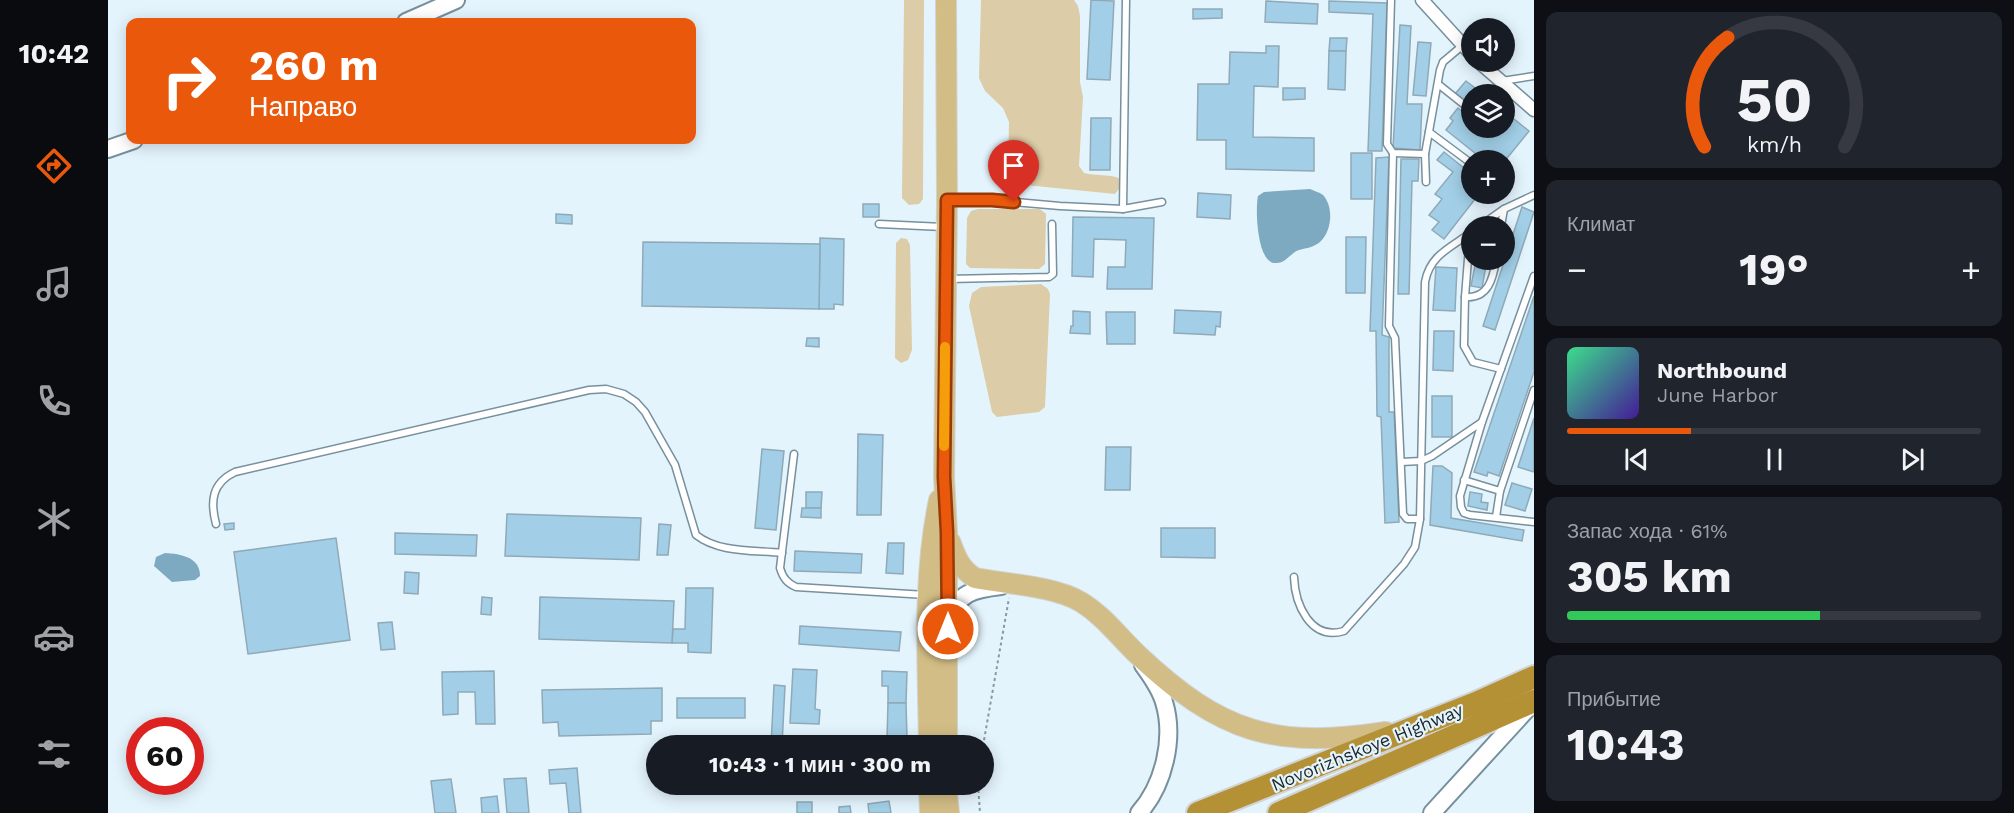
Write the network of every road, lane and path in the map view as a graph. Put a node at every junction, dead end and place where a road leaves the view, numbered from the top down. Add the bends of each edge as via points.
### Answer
1 (456, 0) edge
2 (946, 0) edge
3 (1126, 0) edge
4 (1391, 0) edge
5 (1422, 0) edge
6 (415, 18) edge
7 (1461, 45) edge
8 (1461, 47) edge
9 (1490, 72) edge
10 (1534, 76) edge
11 (1500, 81) junction
12 (1438, 84) junction
13 (1461, 102) edge
14 (1534, 110) edge
15 (1429, 132) junction
16 (126, 143) edge
17 (108, 149) edge
18 (1393, 153) junction
19 (1425, 154) junction
20 (1461, 156) edge
21 (1426, 182) dead end
22 (1534, 195) edge
23 (947, 200) junction
24 (1162, 202) dead end
25 (1123, 209) junction
26 (1504, 209) junction
27 (1494, 216) edge
28 (1503, 216) edge
29 (879, 224) dead end
30 (1052, 224) dead end
31 (947, 227) junction
32 (1461, 240) edge
33 (1468, 270) edge
34 (1494, 270) edge
35 (1534, 276) edge
36 (946, 279) junction
37 (1465, 297) junction
38 (1501, 369) junction
39 (1534, 390) edge
40 (1482, 422) junction
41 (794, 454) dead end
42 (1421, 461) junction
43 (1401, 462) junction
44 (944, 477) junction
45 (1464, 480) junction
46 (1500, 491) junction
47 (1496, 517) junction
48 (1420, 519) junction
49 (1534, 522) edge
50 (216, 524) dead end
51 (947, 532) junction
52 (782, 553) junction
53 (1294, 577) dead end
54 (1009, 590) junction
55 (929, 596) junction
56 (948, 629) junction
57 (1137, 654) junction
58 (1534, 677) edge
59 (1534, 701) edge
60 (1413, 728) junction
61 (929, 735) edge
62 (947, 735) edge
63 (985, 735) edge
64 (929, 795) edge
65 (947, 795) edge
66 (979, 795) edge
67 (930, 813) edge
68 (949, 813) edge
69 (980, 813) edge
70 (1139, 813) edge
71 (1198, 813) edge
72 (1279, 813) edge
73 (1432, 813) edge

1 - 6 main road
2 - 23 main road
3 - 25 lane
4 - 18 lane via 1387,144
5 - 7 street
8 - 12 lane via 1443,62
9 - 11 street
10 - 11 lane
11 - 14 street
12 - 13 lane
12 - 15 lane
15 - 19 lane
15 - 20 lane
16 - 17 main road
18 - 19 lane
18 - 43 lane via 1389,326 1395,338
19 - 21 lane
22 - 26 lane
23 - 25 lane
23 - 31 main road
24 - 25 lane
26 - 27 lane
26 - 28 lane
29 - 31 lane
30 - 36 lane via 1050,277
31 - 36 main road
32 - 42 lane via 1433,260 1425,282
33 - 37 lane
34 - 37 lane via 1485,292
35 - 38 lane
36 - 44 main road
37 - 38 lane via 1464,346 1468,356 1481,366
38 - 40 lane
39 - 46 lane
40 - 42 lane
40 - 45 lane
41 - 52 lane
42 - 43 lane
42 - 48 lane
43 - 48 lane via 1403,514 1407,519
44 - 51 main road
44 - 55 main road via 932,534
45 - 46 lane
45 - 47 lane via 1460,496 1464,513
46 - 47 lane
47 - 49 lane
48 - 53 lane via 1415,547 1404,564 1344,631 1333,634 1315,627 1298,604
50 - 52 lane via 216,487 235,472 606,389 624,394 645,412 675,465 696,535 718,547
51 - 54 main road via 965,572
51 - 56 main road
52 - 55 lane via 782,575 796,587
54 - 56 main road via 975,589 952,609
54 - 57 main road via 1062,593 1099,615
54 - 63 path
55 - 61 main road
56 - 62 main road
57 - 60 main road via 1191,701 1219,718 1276,737 1345,739
57 - 70 main road via 1163,701 1168,738 1157,786
58 - 60 highway, Novorizhskoye Highway
59 - 72 highway, Novorizhskoye Highway
59 - 73 main road
60 - 71 highway, Novorizhskoye Highway
64 - 67 main road
65 - 68 main road
66 - 69 path

